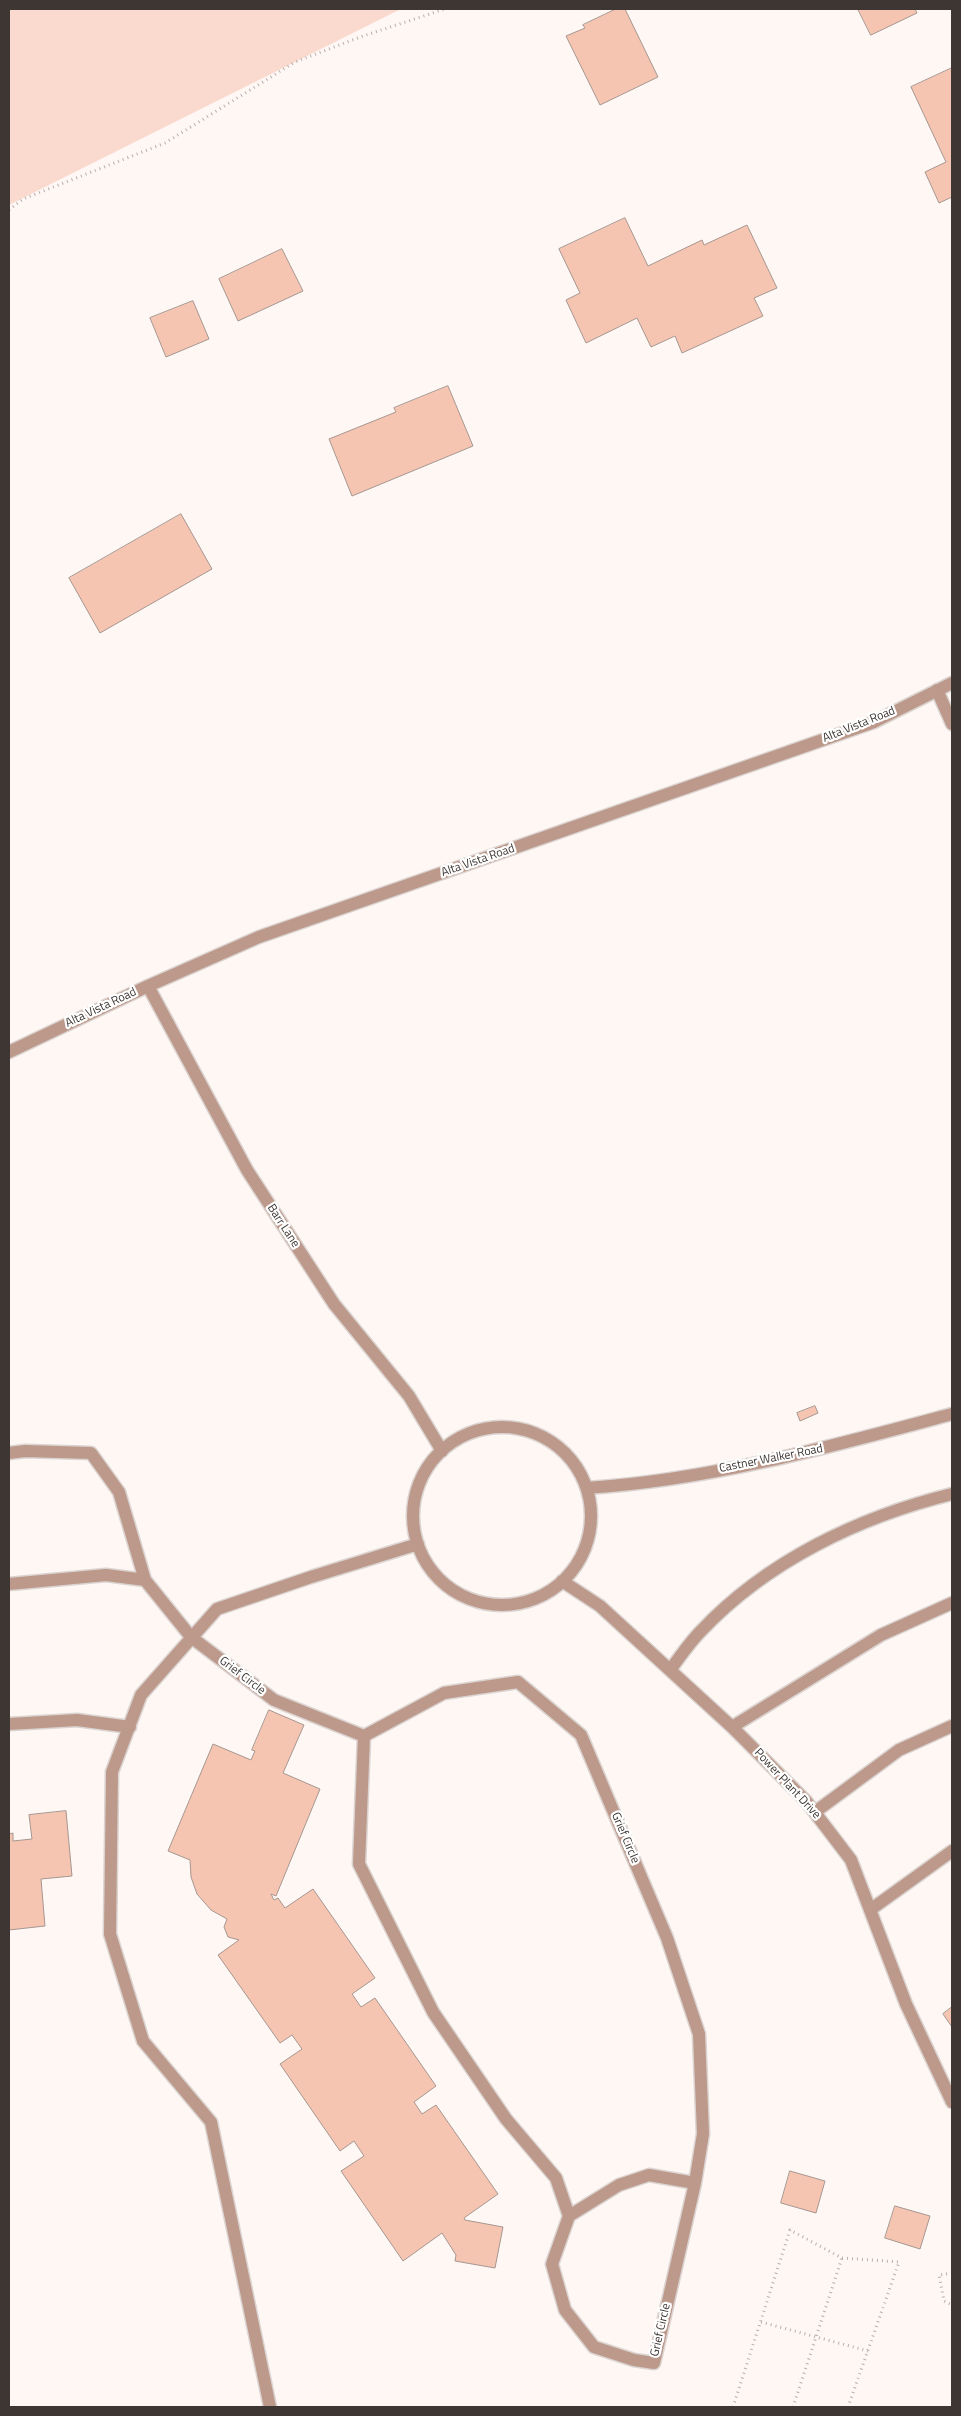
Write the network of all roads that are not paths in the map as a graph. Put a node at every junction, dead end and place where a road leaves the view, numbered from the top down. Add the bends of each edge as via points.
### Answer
1 (952, 683) edge
2 (937, 690) junction
3 (952, 724) edge
4 (148, 986) junction
5 (9, 1052) edge
6 (952, 1414) edge
7 (442, 1451) junction
8 (9, 1453) edge
9 (586, 1488) junction
10 (952, 1494) edge
11 (418, 1544) junction
12 (145, 1580) junction
13 (562, 1582) junction
14 (9, 1584) edge
15 (952, 1603) edge
16 (191, 1637) junction
17 (670, 1670) junction
18 (9, 1724) edge
19 (952, 1726) edge
20 (130, 1727) junction
21 (732, 1728) junction
22 (364, 1736) junction
23 (815, 1812) junction
24 (952, 1851) edge
25 (870, 1910) junction
26 (952, 2102) edge
27 (695, 2183) junction
28 (569, 2216) junction
29 (270, 2407) edge

1 - 2 street, Alta Vista Road
2 - 3 street
2 - 4 street, Alta Vista Road via 874,722 259,937
4 - 5 street, Alta Vista Road
4 - 7 street, Barr Lane via 247,1170 334,1304 409,1396
6 - 9 street, Castner Walker Road via 821,1450 636,1485
7 - 9 street via 462,1436 486,1428 512,1427 536,1433 558,1446 575,1465
7 - 11 street via 425,1471 416,1494 413,1519
8 - 12 street via 92,1453 119,1492
9 - 13 street via 591,1513 588,1538 578,1562
10 - 17 street via 841,1533 786,1562 723,1610 700,1632
11 - 13 street via 428,1567 446,1585 468,1598 492,1605 518,1604 534,1599
11 - 16 street via 217,1609
12 - 14 street via 106,1575
12 - 16 street, Grief Circle
13 - 17 street, Power Plant Drive via 600,1606
15 - 21 street via 881,1635
16 - 20 street via 142,1695
16 - 22 street, Grief Circle via 274,1700
17 - 21 street, Power Plant Drive
18 - 20 street via 77,1720
19 - 23 street via 900,1750
20 - 29 street via 112,1772 110,1934 143,2041 211,2122
21 - 23 street, Power Plant Drive
22 - 27 street, Grief Circle via 444,1693 518,1682 580,1735 667,1938 699,2034 703,2134
22 - 28 street via 359,1864 432,2012 506,2119 556,2178
23 - 25 street, Power Plant Drive via 851,1860
24 - 25 street
25 - 26 street, Power Plant Drive via 906,2004
27 - 28 street via 649,2176 619,2185
27 - 28 street, Grief Circle via 654,2363 594,2347 565,2310 552,2264

